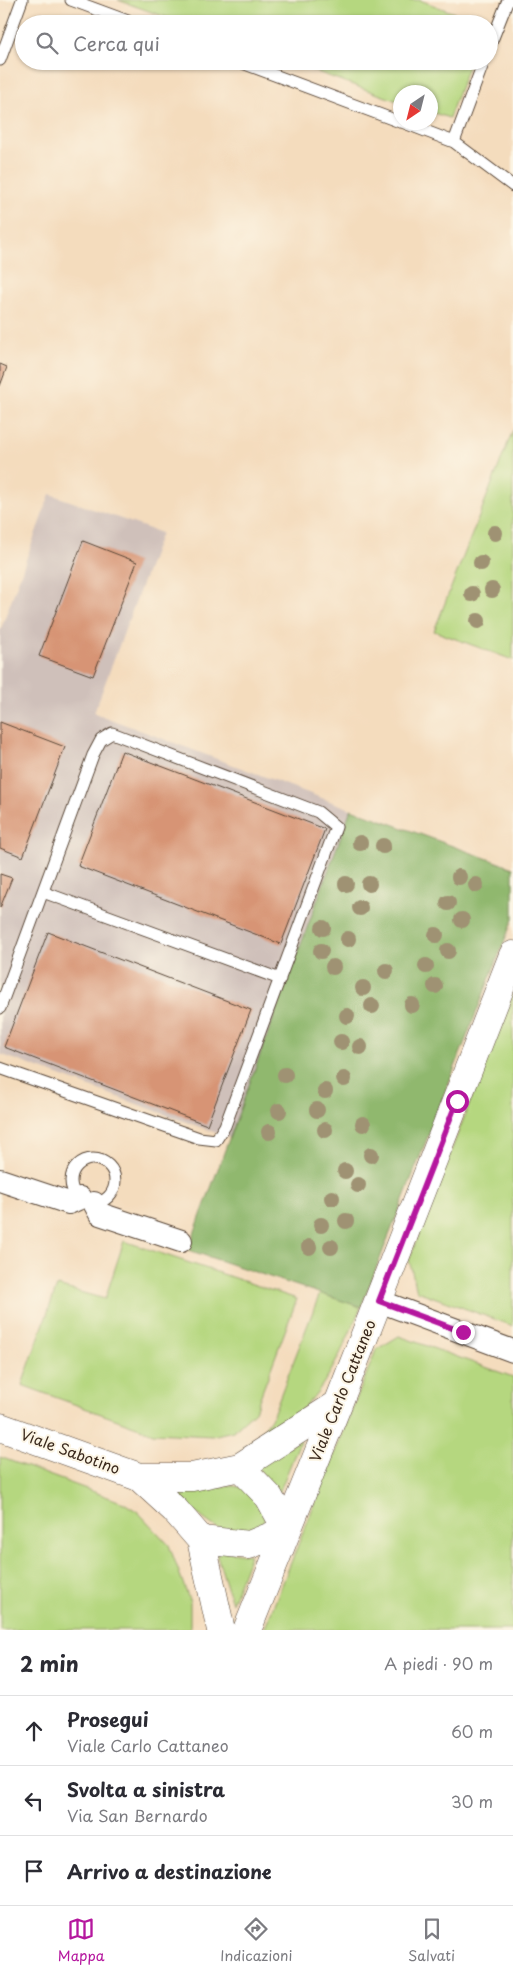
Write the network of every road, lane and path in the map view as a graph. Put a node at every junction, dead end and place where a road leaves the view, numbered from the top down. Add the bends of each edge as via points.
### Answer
1 (22, 0) edge
2 (72, 0) edge
3 (508, 0) edge
4 (16, 15) edge
5 (112, 15) edge
6 (15, 19) edge
7 (498, 25) edge
8 (0, 60) edge
9 (261, 70) edge
10 (481, 70) edge
11 (393, 119) edge
12 (422, 130) edge
13 (454, 142) junction
14 (513, 186) edge
15 (43, 892) junction
16 (513, 955) edge
17 (280, 979) junction
18 (0, 1008) edge
19 (0, 1068) edge
20 (0, 1180) edge
21 (181, 1241) dead end
22 (379, 1301) junction
23 (513, 1351) edge
24 (338, 1404) junction
25 (0, 1428) edge
26 (240, 1466) junction
27 (139, 1478) junction
28 (287, 1530) junction
29 (201, 1540) junction
30 (222, 1630) edge
31 (247, 1630) edge

1 - 4 lane
2 - 5 lane
3 - 7 lane
6 - 8 lane
9 - 11 lane
10 - 13 lane
12 - 13 lane
13 - 14 lane
15 - 17 lane
15 - 17 lane via 93,755 101,740 112,733 318,812 336,827
15 - 18 lane
16 - 22 street, Viale Carlo Cattaneo
17 - 19 lane via 225,1126 216,1140 199,1138
20 - 21 street via 69,1203 87,1200 100,1214
22 - 23 street
22 - 24 street, Viale Carlo Cattaneo
24 - 26 street
24 - 28 street, Viale Carlo Cattaneo
25 - 27 street, Viale Sabotino
26 - 27 street via 192,1477
26 - 28 street via 269,1497
27 - 29 street via 176,1510
28 - 29 street via 250,1545
28 - 31 street, Viale Carlo Cattaneo
29 - 30 street

